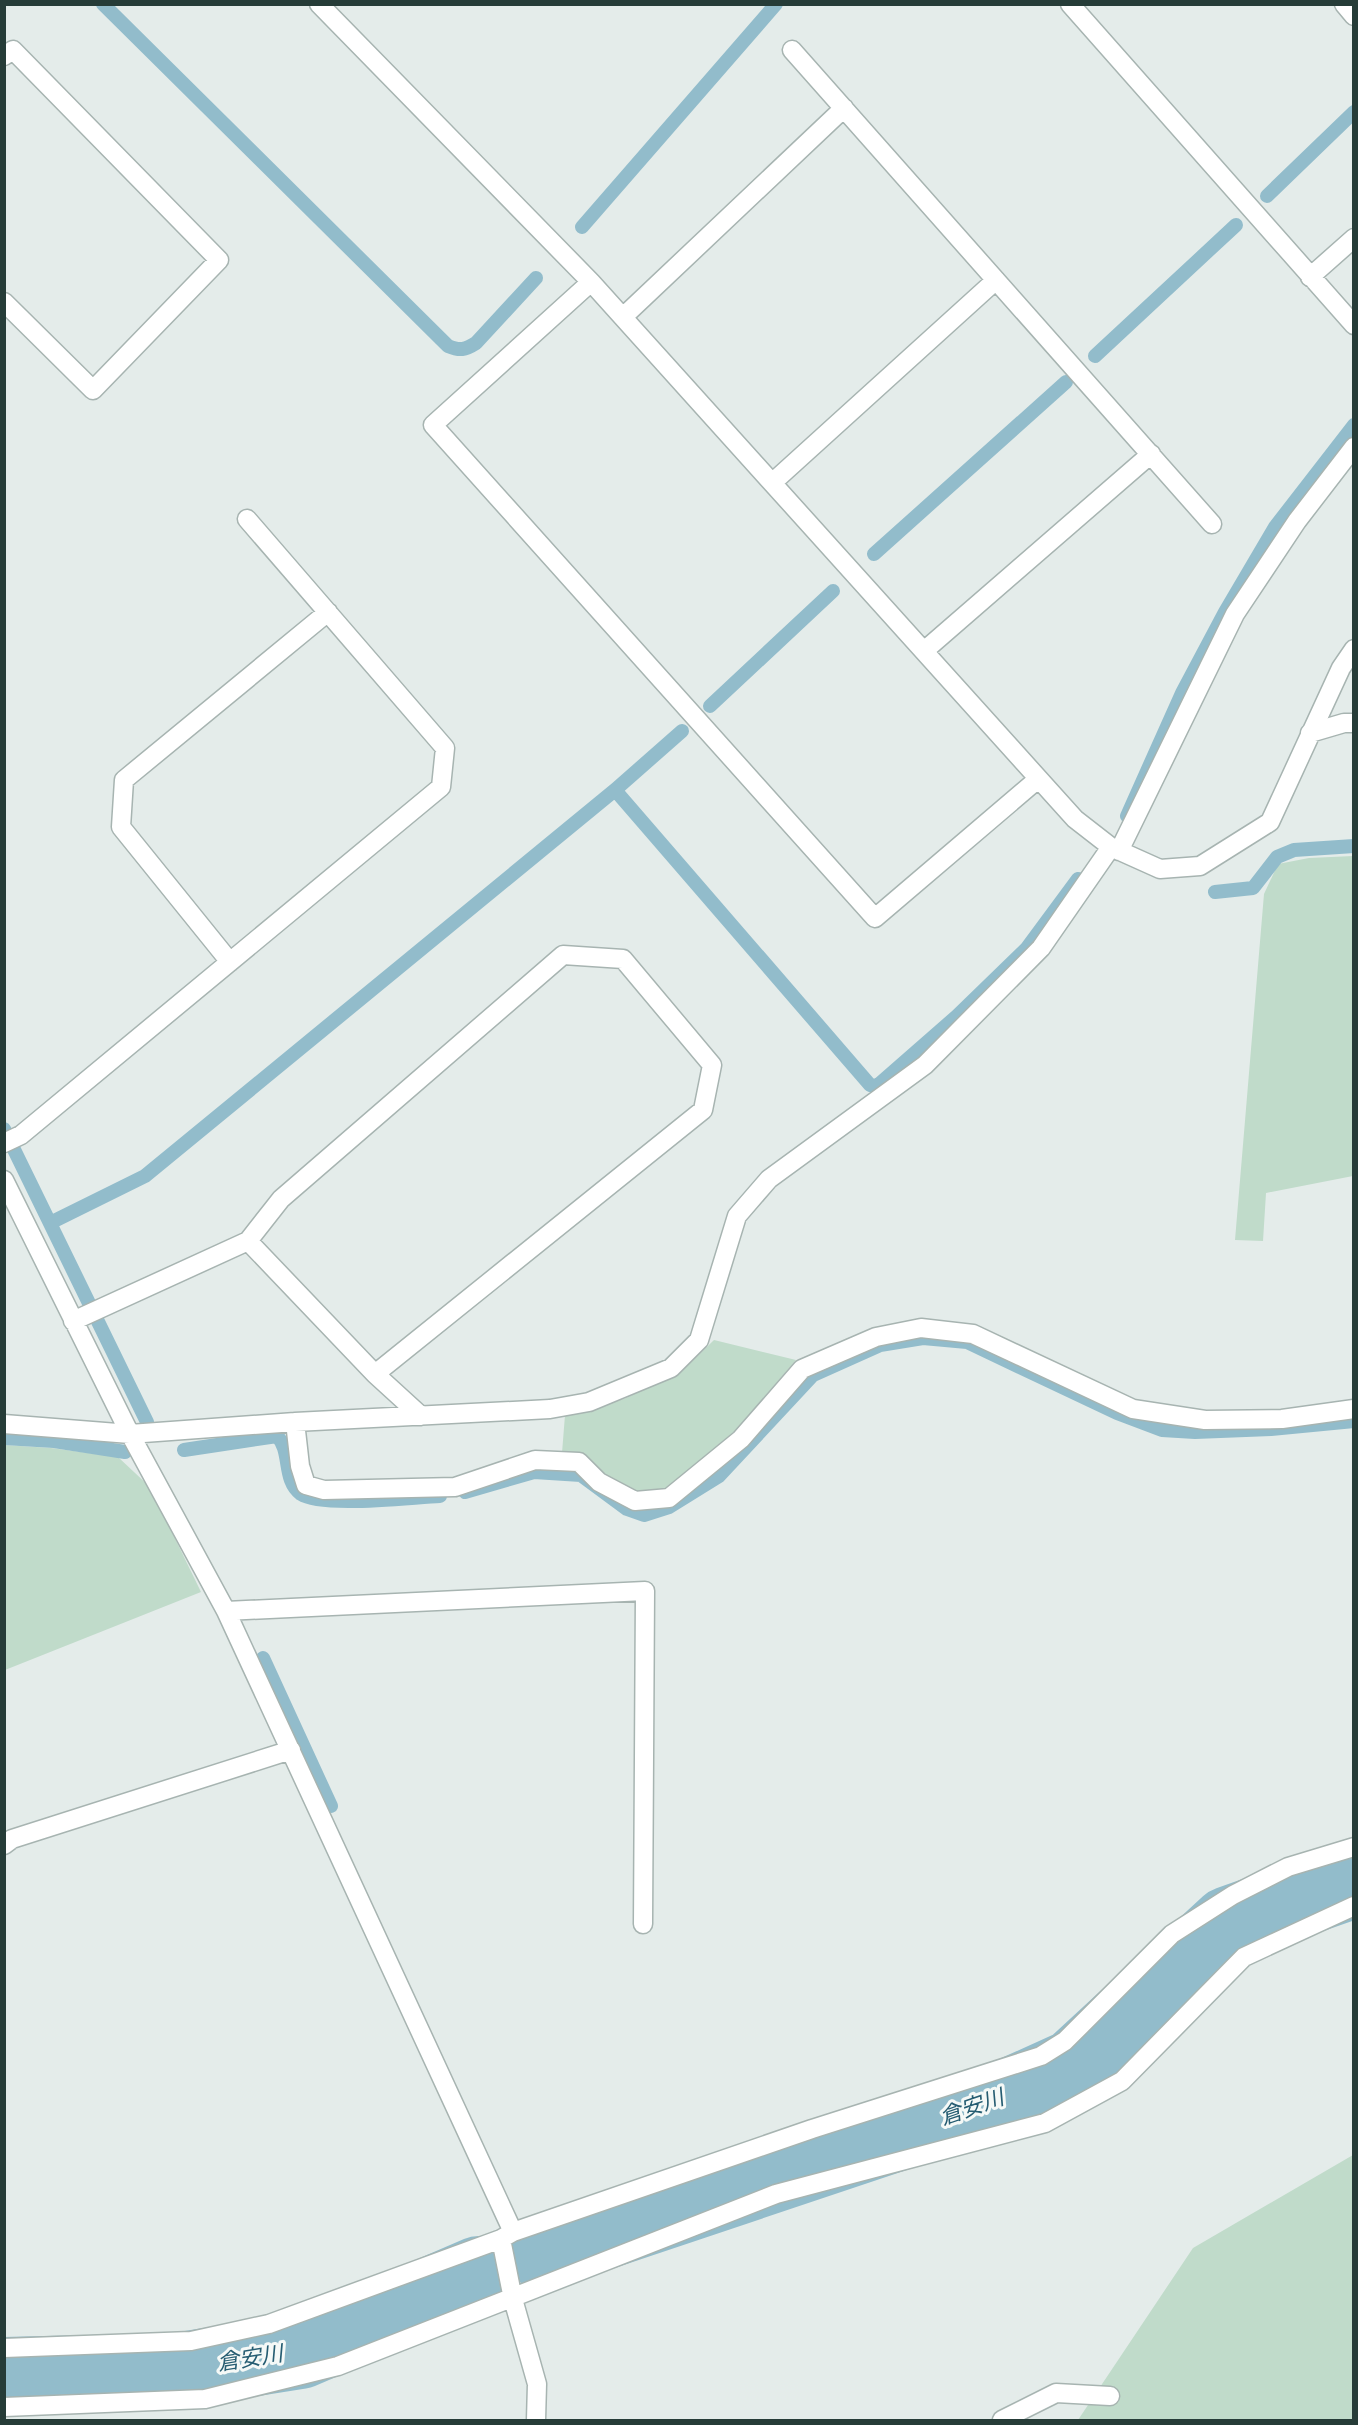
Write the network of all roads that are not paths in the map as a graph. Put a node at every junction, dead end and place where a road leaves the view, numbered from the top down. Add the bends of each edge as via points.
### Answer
1 (319, 4) edge
2 (1070, 4) edge
3 (1344, 4) edge
4 (1353, 16) edge
5 (792, 50) dead end
6 (4, 56) edge
7 (844, 108) junction
8 (1353, 238) edge
9 (1310, 277) junction
10 (996, 280) junction
11 (591, 282) junction
12 (4, 302) edge
13 (623, 317) junction
14 (1353, 326) edge
15 (1353, 447) edge
16 (1151, 454) junction
17 (772, 483) junction
18 (247, 519) dead end
19 (1212, 524) dead end
20 (328, 612) junction
21 (1353, 648) edge
22 (924, 651) junction
23 (1353, 723) edge
24 (1310, 733) junction
25 (1038, 779) junction
26 (1115, 849) junction
27 (230, 962) junction
28 (10, 1140) edge
29 (4, 1180) edge
30 (248, 1241) junction
31 (88, 1314) junction
32 (375, 1374) junction
33 (1353, 1409) edge
34 (421, 1416) junction
35 (295, 1422) junction
36 (4, 1424) edge
37 (130, 1434) junction
38 (226, 1611) junction
39 (291, 1750) junction
40 (4, 1845) edge
41 (1353, 1847) edge
42 (1353, 1906) edge
43 (643, 1924) dead end
44 (507, 2235) junction
45 (513, 2299) junction
46 (4, 2348) edge
47 (1110, 2396) dead end
48 (4, 2407) edge
49 (537, 2421) edge
50 (1002, 2421) edge

1 - 11 street
2 - 9 street
3 - 4 street
5 - 7 street
6 - 12 street via 13,50 219,260 93,390
7 - 10 street
7 - 13 street
8 - 9 street
9 - 14 street
10 - 16 street
10 - 17 street
11 - 13 street
11 - 25 street via 433,425 875,918
13 - 17 street
15 - 26 street via 1297,521 1235,615
16 - 19 street
16 - 22 street
17 - 22 street
18 - 20 street
20 - 27 street via 124,780 121,827
20 - 27 street via 445,748 441,787
21 - 24 street
22 - 25 street
23 - 24 street
24 - 26 street via 1270,822 1200,866 1160,869
25 - 26 street via 1075,819
26 - 34 street via 1041,948 925,1065 769,1179 737,1216 699,1340 671,1368 590,1402 550,1409
27 - 28 street
29 - 31 street
30 - 31 street
30 - 32 street
30 - 32 street via 281,1199 563,955 623,959 712,1065 703,1110
31 - 37 street
32 - 34 street
33 - 35 street via 1282,1419 1205,1420 1133,1409 973,1334 921,1328 876,1337 802,1370 741,1439 669,1498 635,1501 599,1482 579,1462 535,1460 455,1487 324,1490 306,1485
34 - 35 street
35 - 37 street
36 - 37 street
37 - 38 street
38 - 39 street
38 - 43 street via 645,1591
39 - 40 street via 12,1839
39 - 44 street
41 - 44 street via 1288,1867 1233,1895 1172,1934 1065,2041 1041,2056 812,2129
42 - 45 street via 1244,1957 1122,2081 1045,2123 776,2194
44 - 45 street
44 - 46 street via 269,2324 191,2341
45 - 48 street via 338,2366 205,2399
45 - 49 street via 537,2384
47 - 50 street via 1056,2392

